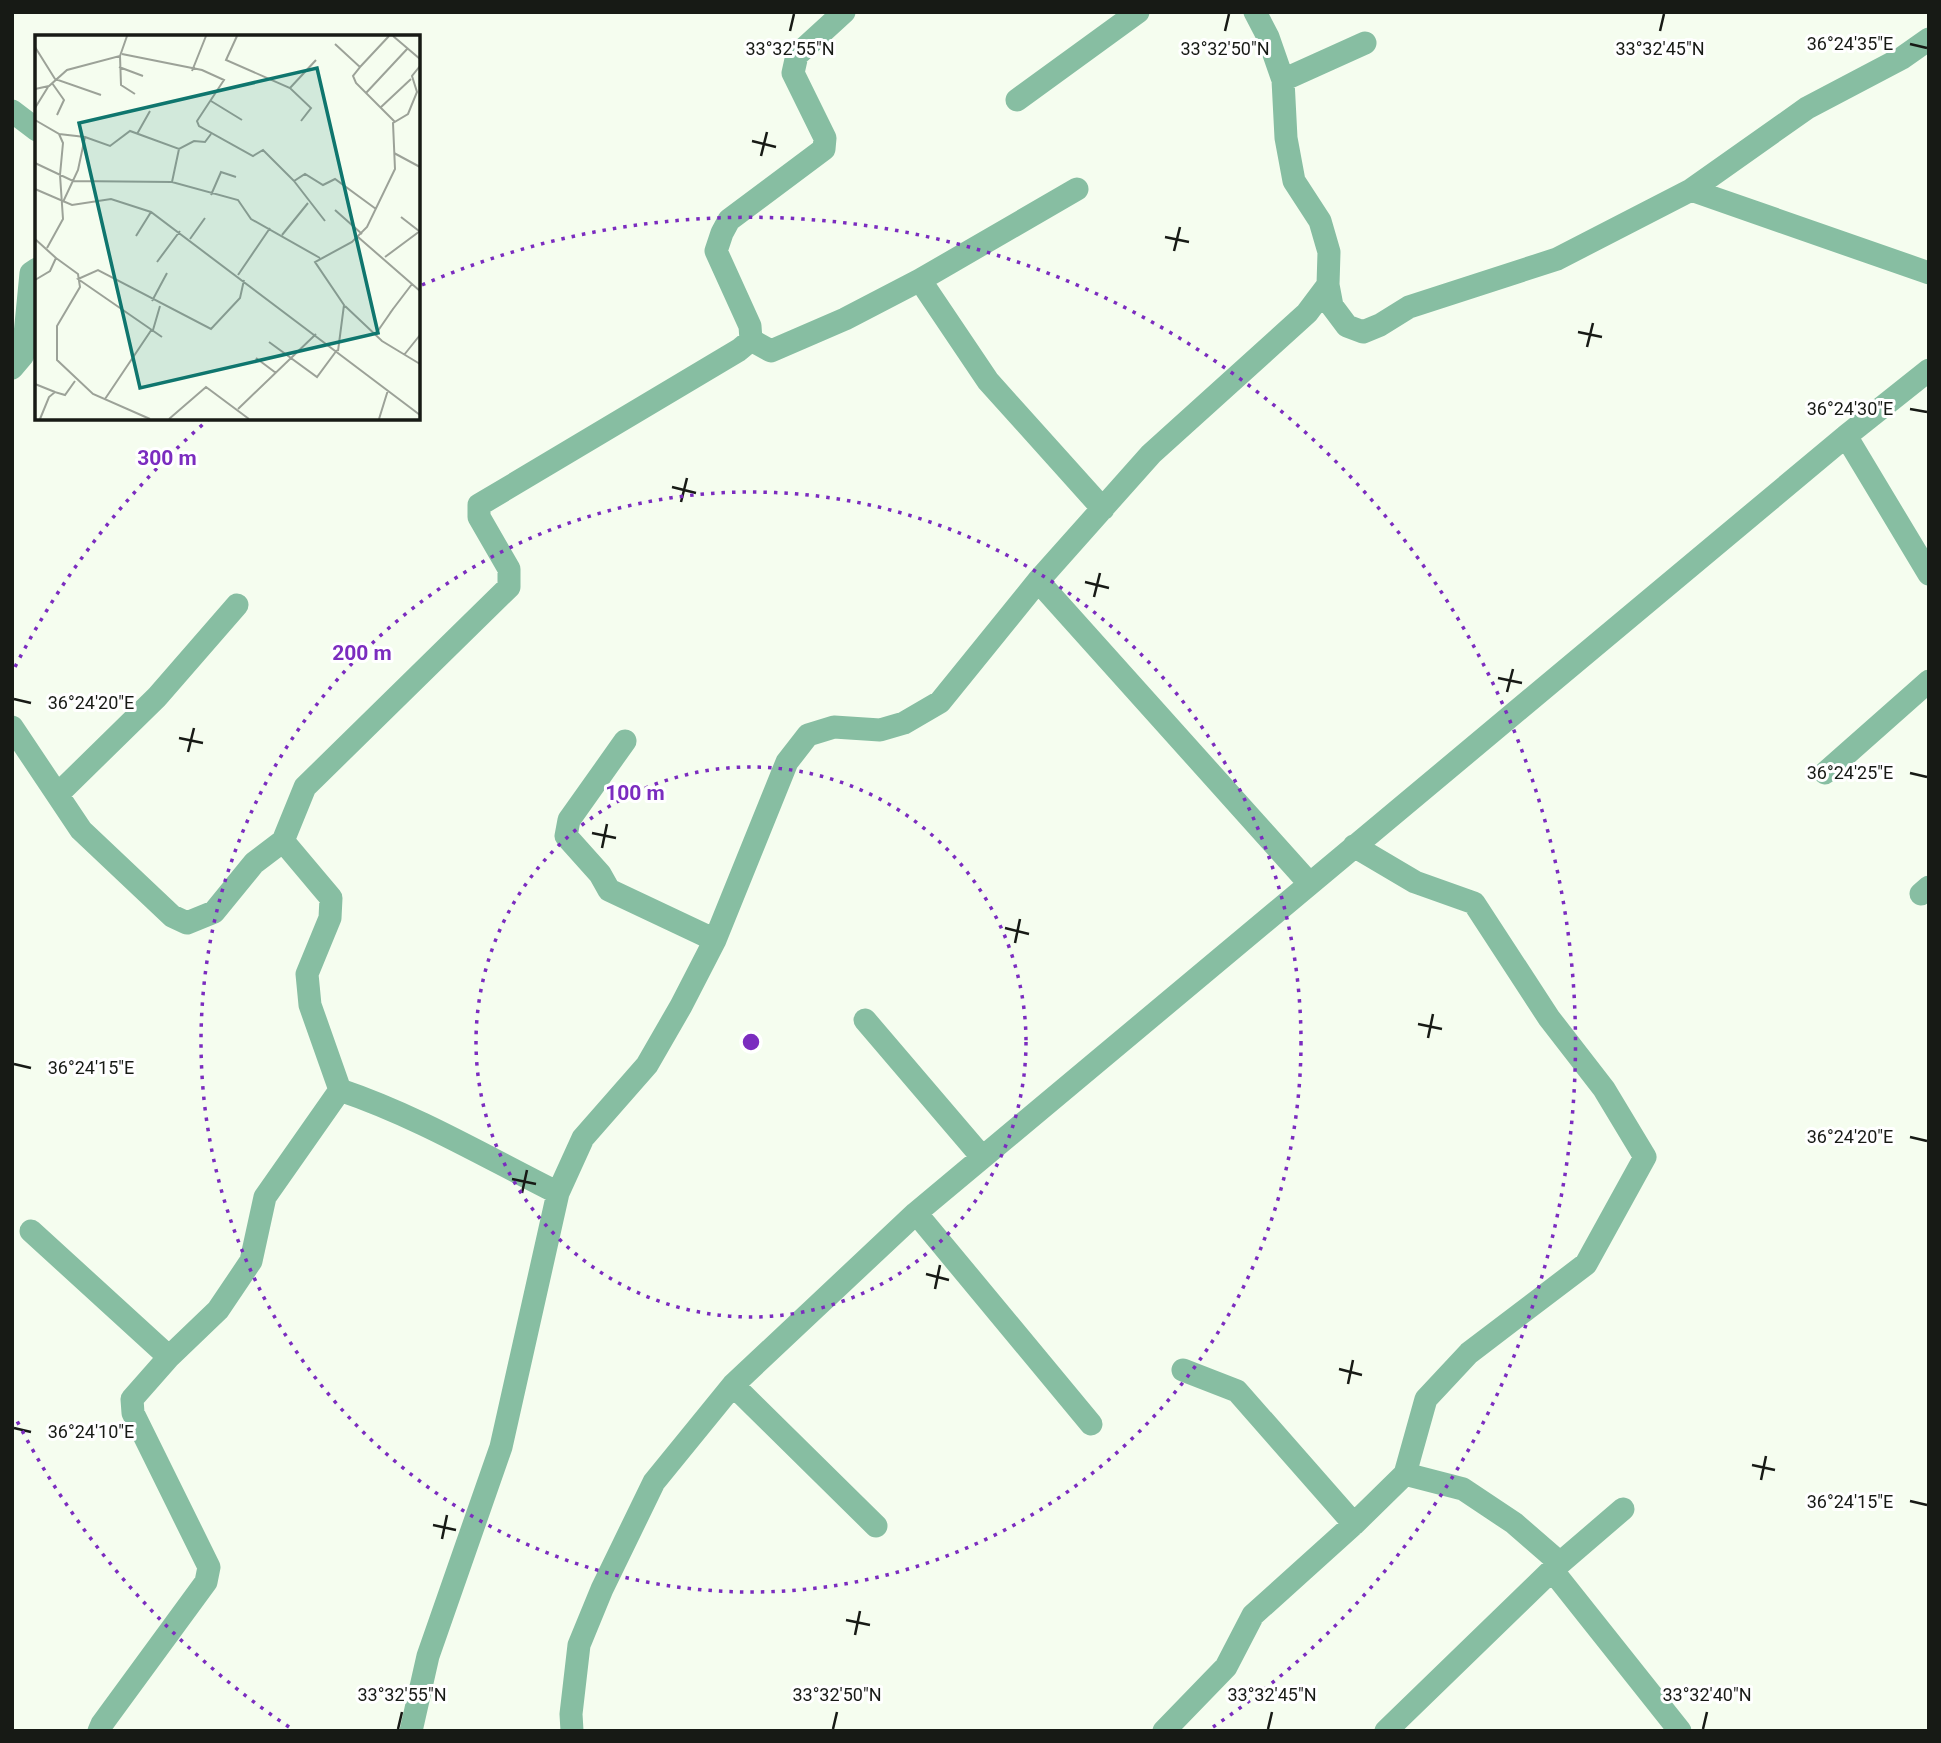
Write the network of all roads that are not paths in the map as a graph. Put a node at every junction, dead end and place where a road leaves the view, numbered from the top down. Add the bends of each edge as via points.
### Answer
1 (844, 12) edge
2 (1138, 12) edge
3 (1255, 12) edge
4 (1929, 39) edge
5 (1365, 43) dead end
6 (1283, 80) junction
7 (1017, 100) dead end
8 (12, 111) edge
9 (35, 128) edge
10 (1077, 189) dead end
11 (1692, 190) junction
12 (35, 271) edge
13 (1929, 273) edge
14 (920, 280) junction
15 (1328, 285) junction
16 (751, 340) junction
17 (12, 368) edge
18 (1929, 370) edge
19 (1846, 436) junction
20 (1103, 509) junction
21 (1929, 574) edge
22 (1038, 581) junction
23 (237, 605) dead end
24 (1929, 681) edge
25 (12, 727) edge
26 (625, 741) dead end
27 (1825, 773) dead end
28 (58, 794) junction
29 (283, 841) junction
30 (1354, 846) junction
31 (1310, 883) junction
32 (715, 940) junction
33 (865, 1020) dead end
34 (340, 1090) junction
35 (982, 1157) junction
36 (558, 1193) junction
37 (916, 1213) junction
38 (31, 1231) dead end
39 (169, 1357) junction
40 (1183, 1370) dead end
41 (733, 1385) junction
42 (1091, 1424) dead end
43 (1405, 1474) junction
44 (1623, 1509) dead end
45 (1354, 1524) junction
46 (876, 1526) dead end
47 (1556, 1567) junction
48 (106, 1729) edge
49 (411, 1731) edge
50 (572, 1731) edge
51 (1164, 1731) edge
52 (1386, 1731) edge
53 (1680, 1731) edge

1 - 16 street via 797,55 793,73 825,138 824,149 729,220 716,251 750,326
2 - 7 street
3 - 6 street
4 - 11 street via 1807,108
5 - 6 street
6 - 15 street via 1294,181 1320,221 1329,252
8 - 9 street
10 - 14 street
11 - 13 street
11 - 15 street via 1557,259 1409,307 1363,332 1347,326 1332,306
12 - 17 street via 23,355
14 - 16 street via 771,351
14 - 20 street via 988,381
15 - 20 street via 1307,313 1151,454
16 - 29 street via 479,505 479,517 509,569 509,587 305,787
18 - 19 street
19 - 21 street
19 - 30 street
20 - 22 street
22 - 31 street
22 - 32 street via 940,702 904,723 880,730 834,727 808,735 787,762
23 - 28 street via 156,696
24 - 27 street
25 - 28 street
26 - 32 street via 569,820 566,836 609,890
28 - 29 street via 81,830 172,916 187,923 214,912 254,863
29 - 34 street via 331,898 330,918 307,974 310,1005
30 - 31 street
30 - 43 street via 1415,882 1474,903 1549,1018 1604,1089 1645,1157 1586,1264 1469,1353 1426,1399
31 - 35 street
32 - 36 street via 647,1065 583,1138
33 - 35 street
34 - 36 street via 420,1122
34 - 39 street via 265,1198 251,1261 218,1310
35 - 37 street
36 - 49 street via 501,1447 428,1656
37 - 41 street
37 - 42 street
38 - 39 street
39 - 48 street via 132,1399 133,1413 209,1567 208,1575
40 - 45 street via 1237,1391
41 - 46 street
41 - 50 street via 654,1482 602,1589 579,1645
43 - 45 street
43 - 47 street via 1463,1489 1514,1523
44 - 47 street
45 - 51 street via 1253,1615 1226,1667
47 - 52 street
47 - 53 street

